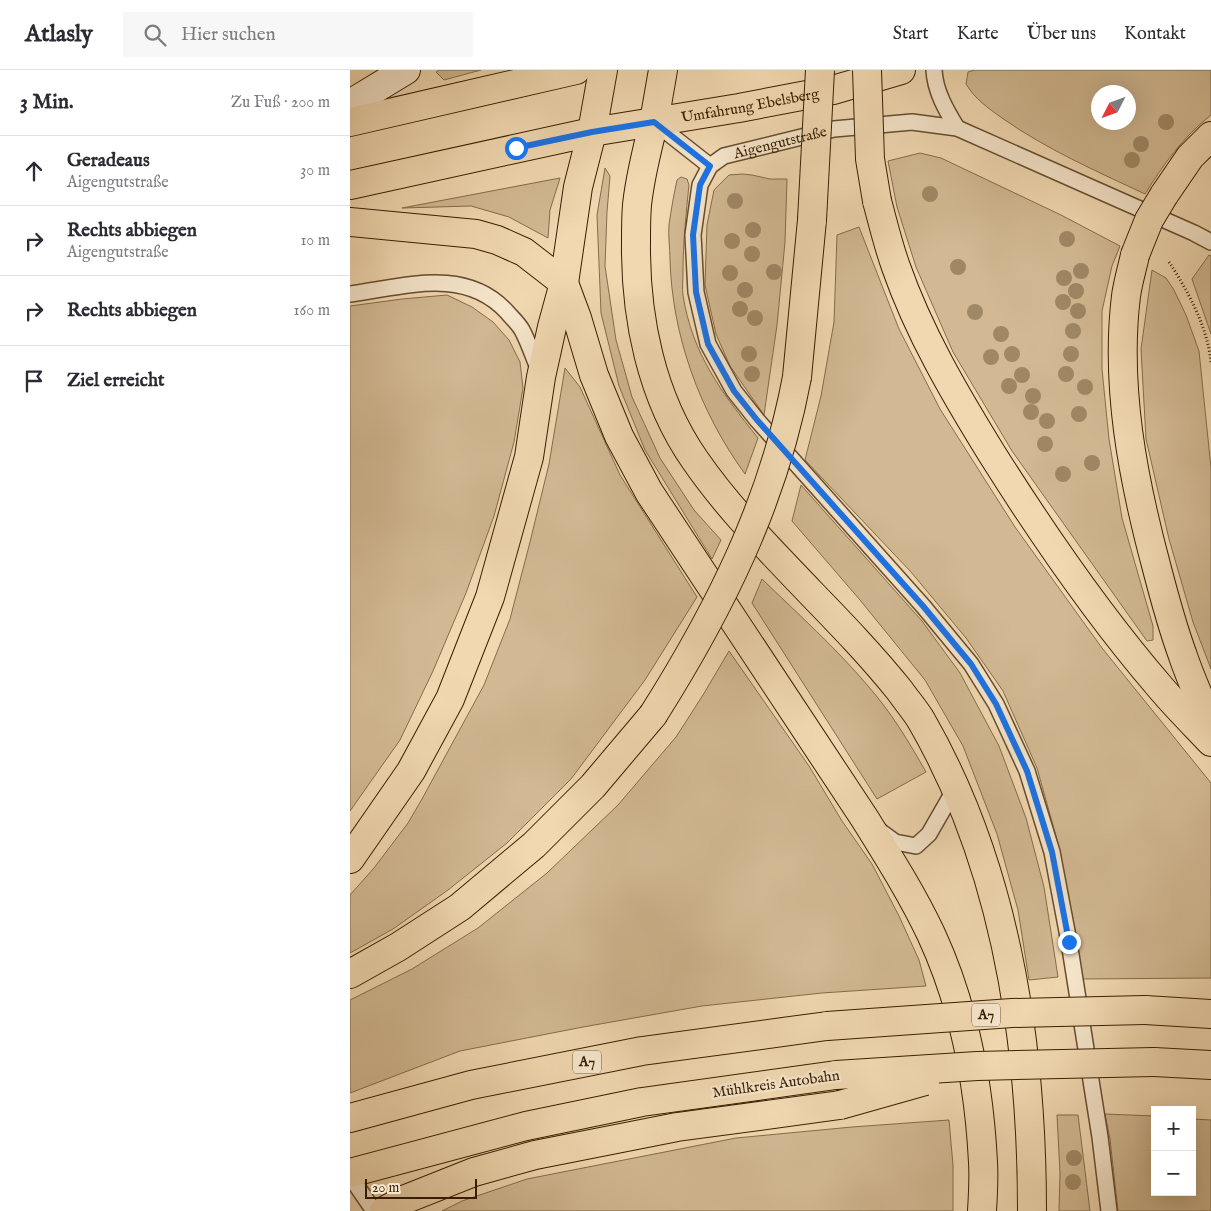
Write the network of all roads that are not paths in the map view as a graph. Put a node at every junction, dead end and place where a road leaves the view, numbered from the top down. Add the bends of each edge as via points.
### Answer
1 (406, 70) edge
2 (576, 70) edge
3 (603, 70) edge
4 (663, 70) edge
5 (820, 70) edge
6 (867, 70) edge
7 (901, 70) edge
8 (934, 70) edge
9 (350, 104) edge
10 (350, 122) edge
11 (654, 122) junction
12 (957, 128) junction
13 (592, 132) junction
14 (1211, 136) edge
15 (710, 166) junction
16 (350, 185) edge
17 (350, 222) edge
18 (1211, 242) edge
19 (564, 282) junction
20 (350, 294) edge
21 (542, 377) junction
22 (1211, 726) edge
23 (1211, 742) edge
24 (956, 786) junction
25 (865, 819) junction
26 (350, 859) edge
27 (350, 974) edge
28 (1211, 1014) edge
29 (1211, 1065) edge
30 (977, 1066) junction
31 (350, 1118) edge
32 (350, 1174) edge
33 (395, 1205) edge
34 (374, 1211) edge
35 (982, 1211) edge
36 (1032, 1211) edge
37 (1109, 1211) edge

1 - 9 street
2 - 10 main road
3 - 13 main road
4 - 11 main road
5 - 27 main road, bridge via 812,220 797,377 776,466 732,576 693,650 653,715 593,786 534,845 460,907
6 - 23 main road, bridge via 870,159 877,201 896,266 923,332 964,410 1066,566 1160,688
7 - 11 main road, Umfahrung Ebelsberg via 833,90
8 - 12 lane via 934,79 945,108
11 - 13 main road
11 - 15 lane
11 - 24 main road via 637,207 636,274 644,340 666,408 693,458 727,503 876,662 920,717
12 - 15 lane, Aigengutstraße via 912,122 834,129 724,156
12 - 18 lane, Aigengutstraße
13 - 16 main road
13 - 19 main road via 578,186
14 - 22 main road, bridge via 1190,157 1149,220 1135,255 1126,295 1123,345 1125,398 1146,528 1183,656
15 - 37 lane via 700,185 693,235 696,292 708,344 734,391 757,420 971,664 996,704 1027,771 1052,852 1100,1136
17 - 19 main road via 476,234 524,252
19 - 21 main road
19 - 25 main road via 594,375 619,436 649,492
20 - 21 lane via 434,282 461,285 482,292 521,329
21 - 26 main road via 529,457 493,587 450,699 412,771
24 - 25 lane via 929,834 916,846 895,842
24 - 36 main road via 981,850 1003,932 1018,1010 1029,1116
25 - 35 main road via 931,934 968,1038 984,1163
28 - 31 main road, A7, bridge via 1145,1010 1012,1013 827,1026 642,1051 471,1085
29 - 30 main road, Mühlkreis Autobahn, bridge via 1154,1062
30 - 32 main road, Mühlkreis Autobahn, bridge via 836,1075 642,1102 526,1126
30 - 33 main road, bridge via 840,1105 678,1127 536,1155 474,1172
32 - 34 lane

